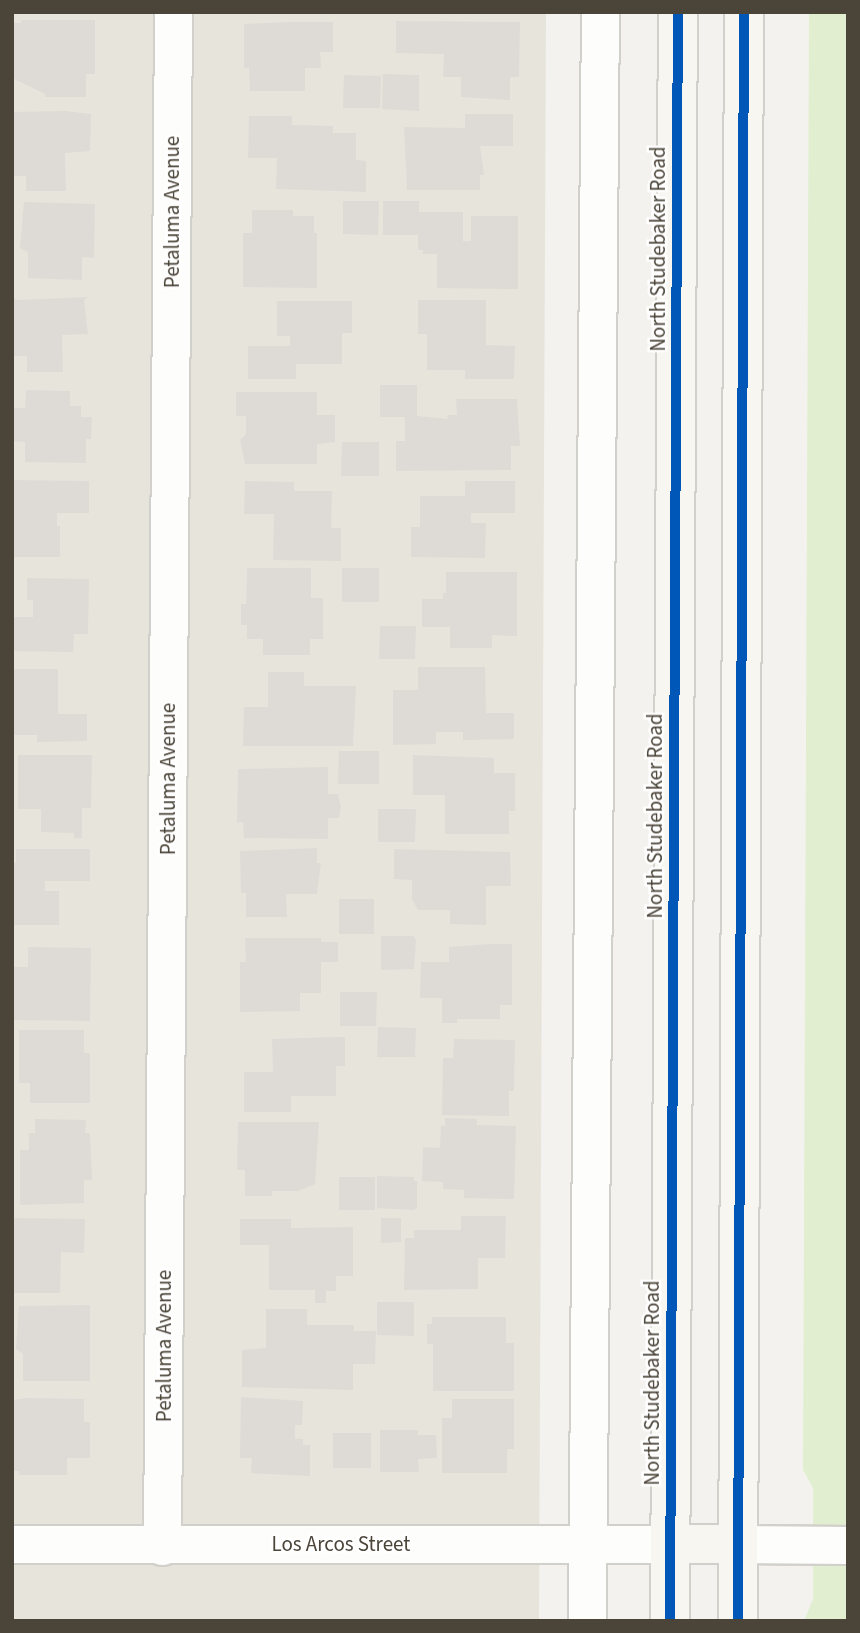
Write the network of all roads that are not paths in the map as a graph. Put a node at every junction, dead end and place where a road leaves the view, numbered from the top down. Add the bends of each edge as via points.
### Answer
1 (173, 12) edge
2 (600, 12) edge
3 (678, 12) edge
4 (744, 12) edge
5 (587, 1543) junction
6 (12, 1544) edge
7 (670, 1544) junction
8 (737, 1544) junction
9 (848, 1545) edge
10 (162, 1546) junction
11 (587, 1621) edge
12 (670, 1621) edge
13 (738, 1621) edge

1 - 10 street, Petaluma Avenue
2 - 5 street
3 - 7 main road, North Studebaker Road
4 - 8 main road
5 - 7 street, Los Arcos Street
5 - 10 street, Los Arcos Street
5 - 11 street
6 - 10 street, Los Arcos Street
7 - 8 main road
7 - 12 main road, North Studebaker Road
8 - 9 street
8 - 13 main road

